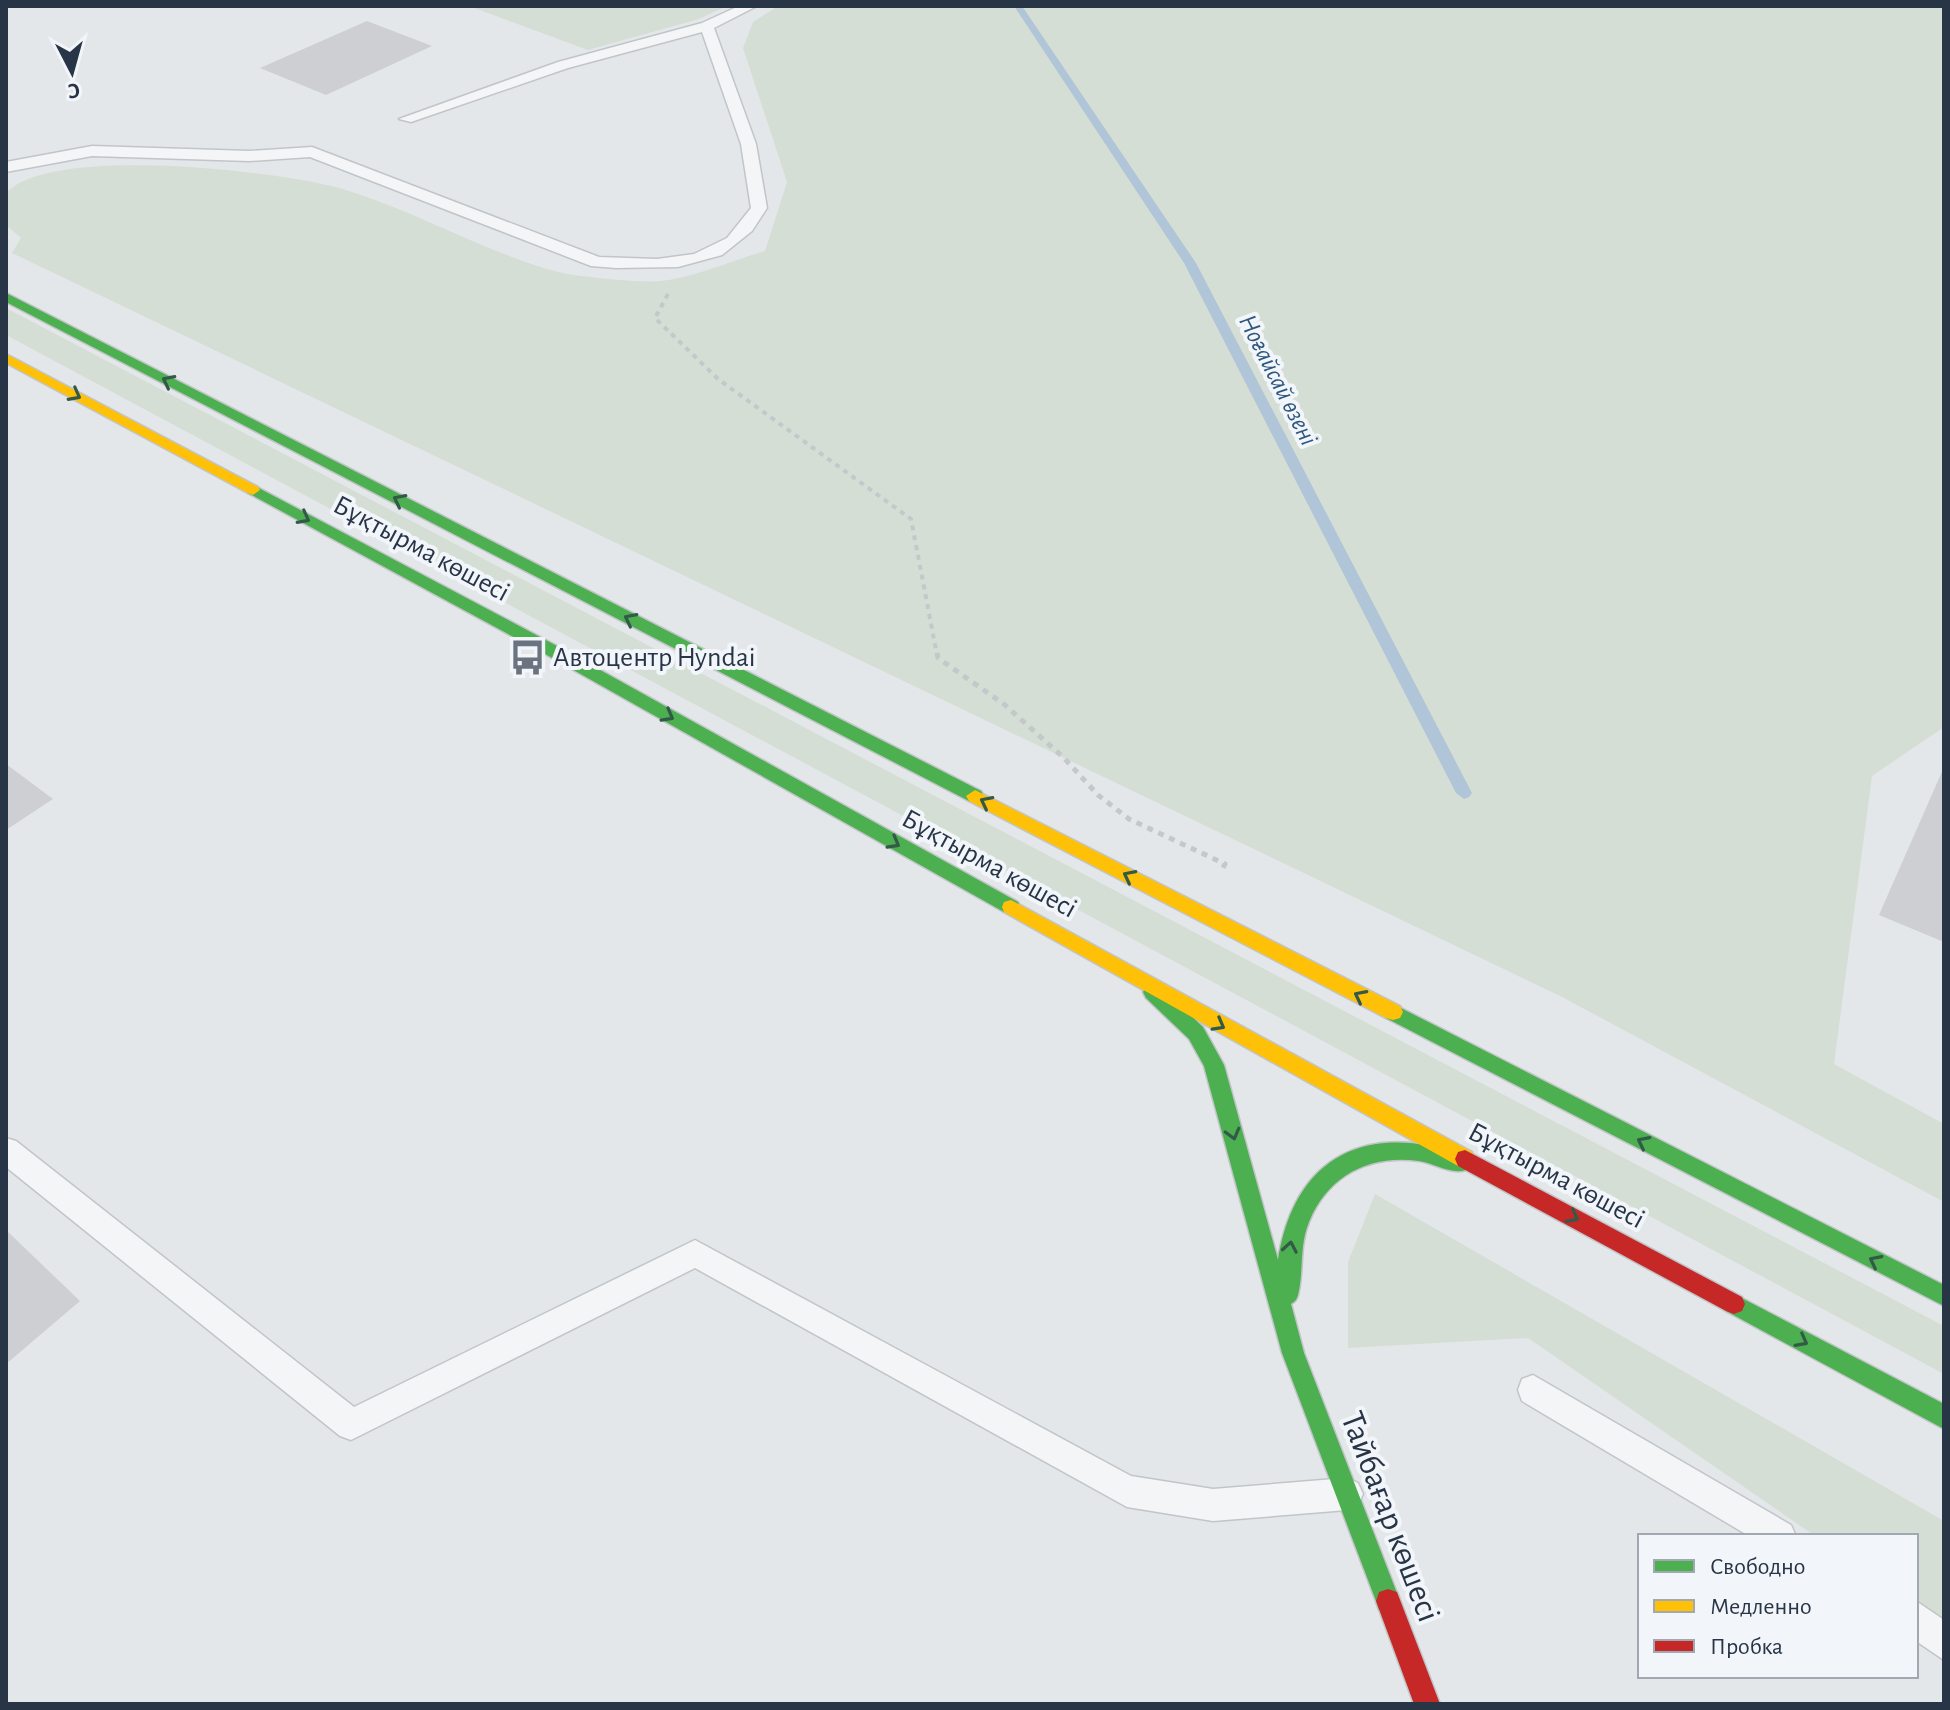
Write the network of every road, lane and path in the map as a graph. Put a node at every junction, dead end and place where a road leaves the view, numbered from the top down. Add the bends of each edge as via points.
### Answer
1 (750, 6) edge
2 (707, 26) junction
3 (406, 119) dead end
4 (6, 167) edge
5 (685, 261) junction
6 (6, 297) edge
7 (6, 358) edge
8 (1217, 879) dead end
9 (1136, 978) junction
10 (6, 1150) edge
11 (1505, 1180) junction
12 (1944, 1296) edge
13 (1293, 1353) junction
14 (1533, 1390) dead end
15 (1944, 1417) edge
16 (1347, 1494) junction
17 (1777, 1534) edge
18 (1918, 1620) edge
19 (1944, 1643) edge
20 (1427, 1704) edge

1 - 2 lane
2 - 3 lane via 563,65
2 - 5 lane via 759,182 759,211 736,242
4 - 5 lane via 92,151 249,156 312,152 597,262
5 - 8 path via 655,318 718,379 911,519 938,658 1005,705 1129,819 1225,864
12 -> 6 main road, Бұқтырма көшесі
7 -> 9 main road, Бұқтырма көшесі via 551,650
9 -> 11 main road, Бұқтырма көшесі
9 -> 13 main road via 1196,1033 1214,1065
10 - 16 lane via 351,1425 695,1253 1127,1491 1213,1505
13 -> 11 main road via 1285,1274 1293,1231 1313,1190 1347,1161 1386,1148 1414,1150
11 -> 15 main road, Бұқтырма көшесі
13 - 16 main road, Тайбағар көшесі
14 - 17 lane
16 - 20 main road, Тайбағар көшесі
18 - 19 lane

